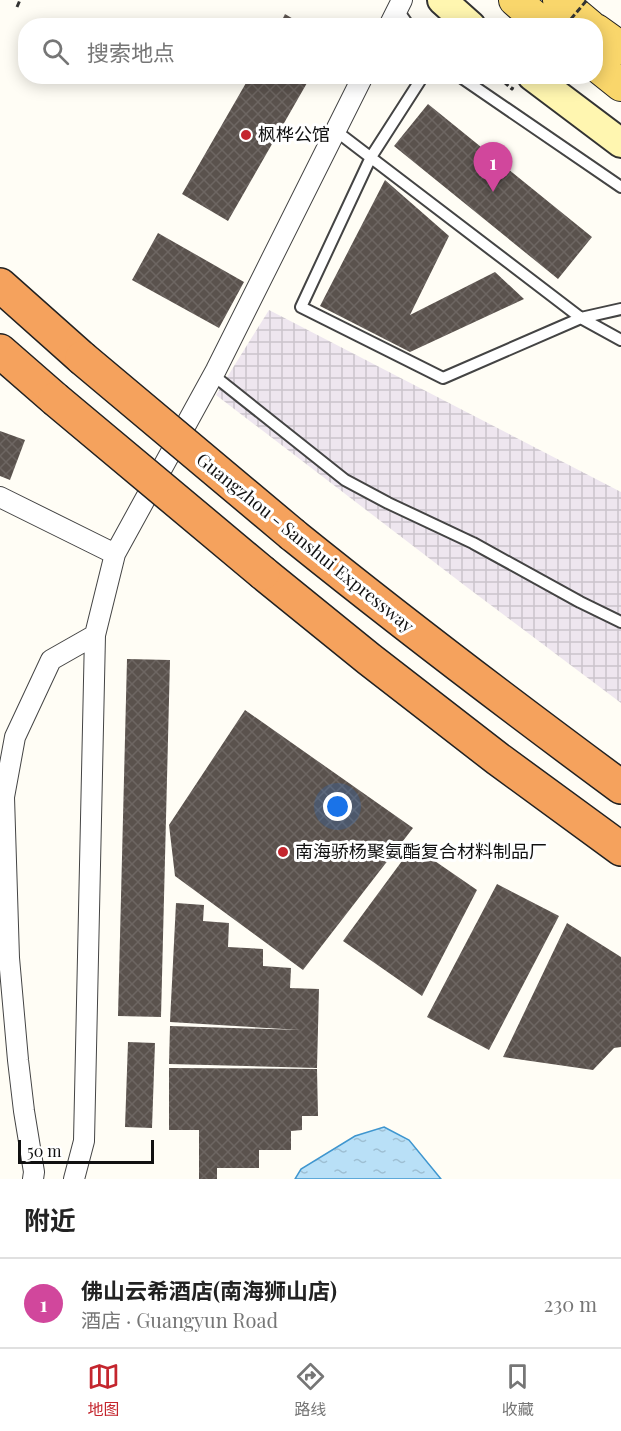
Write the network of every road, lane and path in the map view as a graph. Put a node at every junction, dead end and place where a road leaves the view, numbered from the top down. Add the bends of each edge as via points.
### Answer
1 (20, 0) edge
2 (442, 0) edge
3 (515, 0) edge
4 (560, 0) edge
5 (587, 0) edge
6 (17, 7) dead end
7 (462, 18) edge
8 (536, 18) edge
9 (572, 18) edge
10 (581, 18) edge
11 (603, 35) edge
12 (621, 48) edge
13 (603, 71) edge
14 (359, 84) edge
15 (418, 84) edge
16 (471, 84) edge
17 (524, 84) edge
18 (621, 85) edge
19 (336, 131) junction
20 (621, 143) edge
21 (371, 157) junction
22 (621, 187) edge
23 (0, 285) edge
24 (621, 309) edge
25 (581, 318) junction
26 (621, 340) edge
27 (0, 351) edge
28 (213, 375) junction
29 (0, 497) edge
30 (115, 554) junction
31 (621, 622) edge
32 (95, 635) junction
33 (621, 787) edge
34 (621, 849) edge
35 (33, 1179) edge
36 (74, 1179) edge

1 - 6 path
2 - 7 main road
3 - 8 main road
4 - 10 main road
5 - 9 path, bridge
11 - 12 main road
13 - 18 main road
14 - 19 street
15 - 21 lane
16 - 22 lane
17 - 20 main road
19 - 21 lane
19 - 28 street
21 - 25 lane
21 - 25 lane via 301,307 442,378
23 - 33 highway, Guangzhou - Sanshui Expressway, bridge via 293,536
24 - 25 lane
25 - 26 lane
27 - 34 highway, bridge via 263,573 498,759
28 - 30 street
28 - 31 lane via 345,480
29 - 30 street
30 - 32 street
32 - 35 street via 51,660 15,737 4,797 9,958
32 - 36 street via 84,1141

